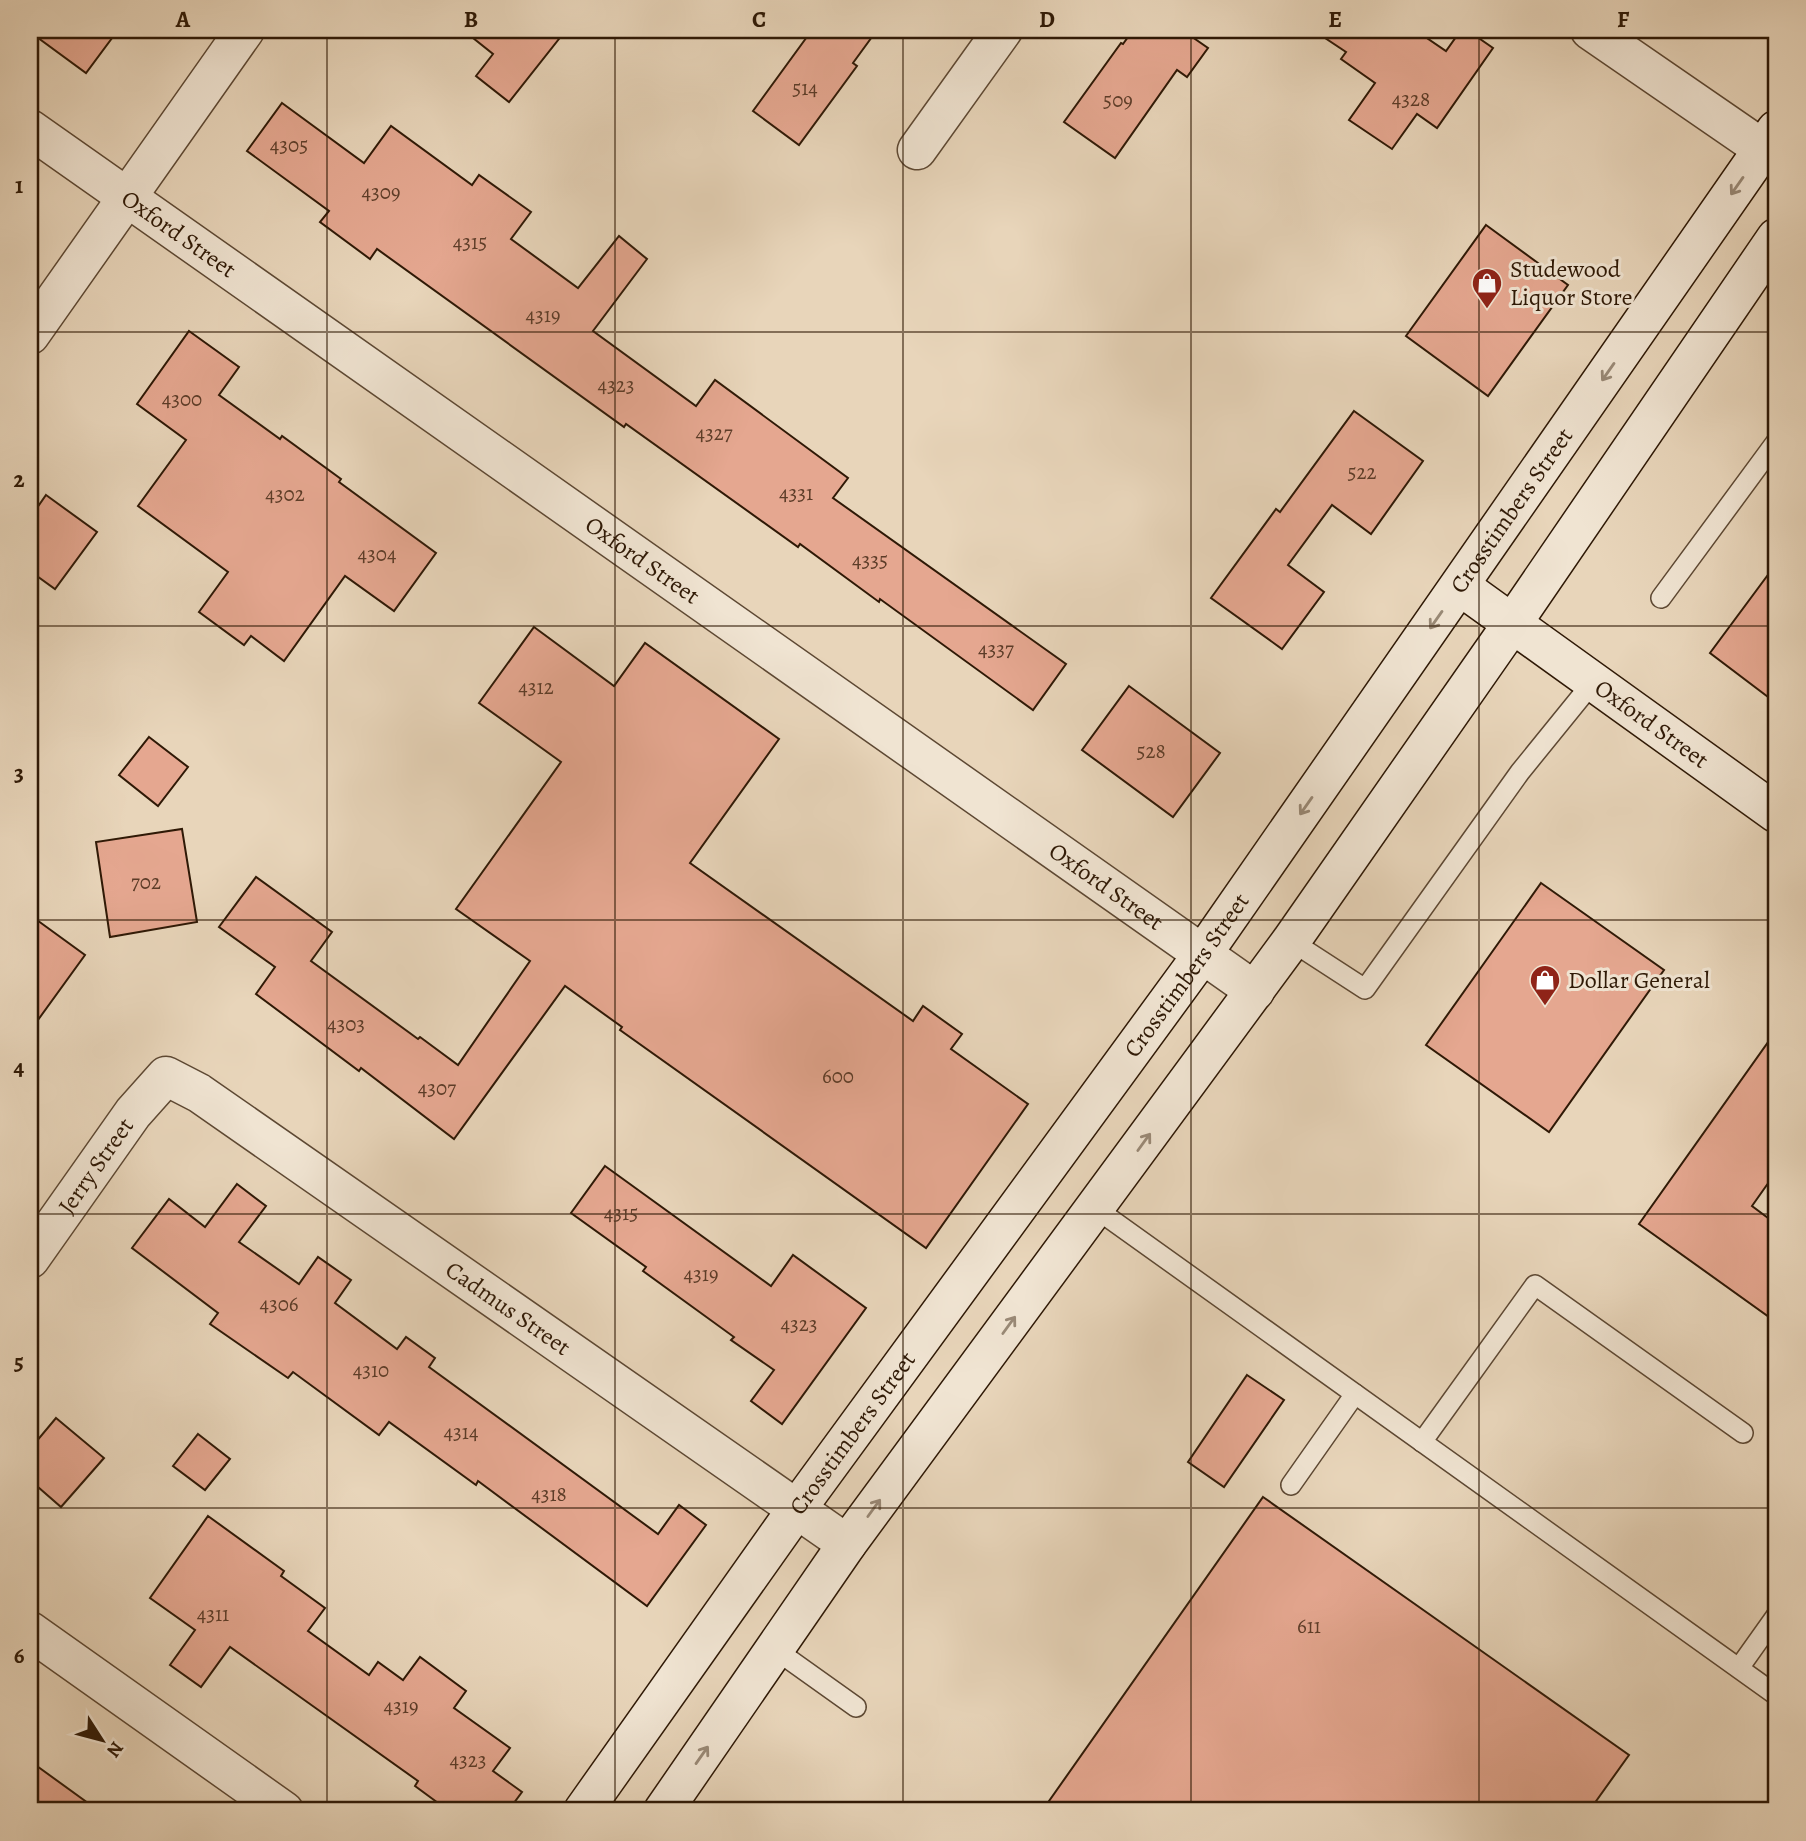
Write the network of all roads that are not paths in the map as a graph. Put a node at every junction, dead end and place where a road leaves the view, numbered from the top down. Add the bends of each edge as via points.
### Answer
1 (245, 30) edge
2 (1003, 30) edge
3 (1590, 30) edge
4 (30, 129) edge
5 (1772, 146) edge
6 (917, 150) dead end
7 (127, 197) junction
8 (1776, 238) edge
9 (30, 335) edge
10 (1776, 442) edge
11 (1460, 586) junction
12 (1661, 598) dead end
13 (1512, 624) junction
14 (1593, 682) junction
15 (1776, 813) edge
16 (1291, 941) junction
17 (1202, 955) junction
18 (1255, 991) junction
19 (166, 1076) joint
20 (1096, 1208) junction
21 (30, 1259) edge
22 (1355, 1394) junction
23 (1743, 1433) dead end
24 (1422, 1442) junction
25 (1291, 1485) dead end
26 (796, 1510) junction
27 (847, 1544) junction
28 (1776, 1616) edge
29 (30, 1631) edge
30 (776, 1650) junction
31 (1739, 1668) junction
32 (1776, 1695) edge
33 (856, 1707) dead end
34 (284, 1811) edge
35 (583, 1811) edge
36 (663, 1811) edge

1 - 7 street
2 - 6 street
3 - 5 street
4 - 7 street, Oxford Street
5 -> 11 street, Crosstimbers Street
7 - 9 street
7 - 17 street, Oxford Street
8 - 13 street
10 - 12 lane
11 - 13 street, Oxford Street
11 -> 17 street, Crosstimbers Street
13 - 14 street, Oxford Street
13 - 16 street
14 - 15 street, Oxford Street
14 - 16 lane via 1520,772 1365,989
16 - 18 street
17 - 18 street, Oxford Street
17 - 26 street, Crosstimbers Street
20 -> 18 street
19 - 21 street, Jerry Street via 133,1113
19 - 26 street, Cadmus Street via 199,1093
20 - 22 lane
27 -> 20 street
22 - 24 lane
22 - 25 lane
23 - 24 lane via 1535,1284
24 - 31 lane
26 - 27 street, Cadmus Street
26 - 35 street, Crosstimbers Street
27 - 30 street
28 - 31 lane
29 - 34 street
30 - 33 lane
36 -> 30 street
31 - 32 lane

